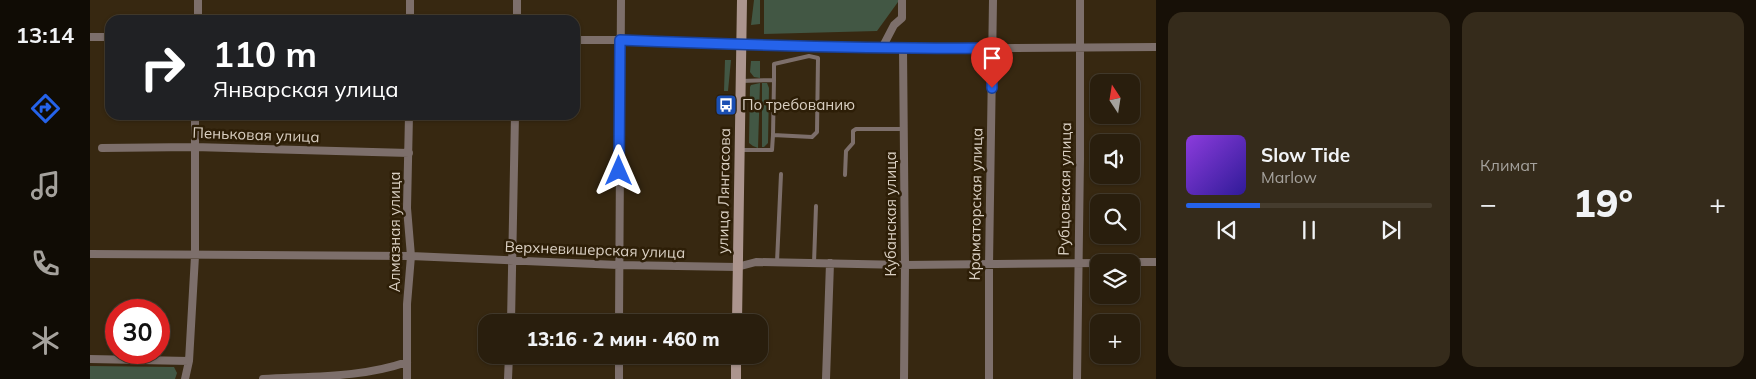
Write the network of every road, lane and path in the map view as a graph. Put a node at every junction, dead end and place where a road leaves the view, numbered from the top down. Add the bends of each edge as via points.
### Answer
1 (198, 0) edge
2 (410, 0) edge
3 (517, 0) edge
4 (621, 0) edge
5 (742, 0) edge
6 (902, 0) edge
7 (993, 0) edge
8 (1080, 0) edge
9 (198, 15) edge
10 (410, 15) edge
11 (517, 15) edge
12 (90, 37) edge
13 (105, 37) edge
14 (580, 40) edge
15 (620, 40) junction
16 (741, 44) junction
17 (1080, 46) junction
18 (818, 47) junction
19 (1156, 47) edge
20 (882, 48) junction
21 (992, 48) junction
22 (903, 49) junction
23 (818, 58) junction
24 (741, 80) junction
25 (774, 80) junction
26 (195, 120) edge
27 (409, 120) edge
28 (516, 120) edge
29 (904, 129) junction
30 (773, 135) junction
31 (194, 147) junction
32 (102, 148) dead end
33 (740, 150) junction
34 (409, 153) junction
35 (781, 174) dead end
36 (845, 175) dead end
37 (816, 206) dead end
38 (90, 254) edge
39 (195, 256) junction
40 (411, 256) junction
41 (513, 262) junction
42 (777, 262) junction
43 (1140, 262) edge
44 (1156, 262) edge
45 (814, 263) junction
46 (830, 263) junction
47 (1090, 263) edge
48 (905, 264) junction
49 (1078, 264) junction
50 (618, 265) junction
51 (989, 265) junction
52 (737, 267) junction
53 (511, 314) edge
54 (619, 314) edge
55 (737, 314) edge
56 (90, 359) edge
57 (189, 361) junction
58 (407, 362) junction
59 (509, 364) edge
60 (619, 364) edge
61 (736, 364) edge
62 (185, 379) edge
63 (263, 379) edge
64 (407, 379) edge
65 (508, 379) edge
66 (619, 379) edge
67 (736, 379) edge
68 (826, 379) edge
69 (904, 379) edge
70 (989, 379) edge
71 (1077, 379) edge

1 - 9 street
2 - 10 street
3 - 11 street
4 - 15 street
5 - 16 main road, улица Лянгасова
6 - 20 street via 902,18 894,25
7 - 21 street, Краматорская улица
8 - 17 street, Рубцовская улица
12 - 13 street
14 - 15 street
15 - 16 street
15 - 50 street
16 - 18 street
16 - 24 main road, улица Лянгасова
17 - 19 street
17 - 21 street
17 - 49 street, Рубцовская улица
18 - 20 street
18 - 23 lane
20 - 22 street
21 - 22 street
21 - 51 street, Краматорская улица
22 - 29 street, Кубанская улица
23 - 25 lane via 809,56 774,64
23 - 30 lane via 817,132 812,137
24 - 25 lane
24 - 33 main road, улица Лянгасова
25 - 30 lane
26 - 31 street
27 - 34 street, Алмазная улица
28 - 41 street
29 - 36 lane via 856,129 853,143 846,151
29 - 48 street, Кубанская улица
30 - 33 lane via 772,150
31 - 32 street, Пеньковая улица
31 - 34 street, Пеньковая улица
31 - 39 street
33 - 52 main road, улица Лянгасова
34 - 40 street, Алмазная улица via 407,208
35 - 42 lane
37 - 45 lane
38 - 39 street, Верхневишерская улица
39 - 40 street, Верхневишерская улица
39 - 57 street
40 - 41 street, Верхневишерская улица
40 - 58 street, Алмазная улица
41 - 50 street, Верхневишерская улица
41 - 53 street
42 - 45 street, Верхневишерская улица
42 - 52 street, Верхневишерская улица via 756,262
43 - 44 street
45 - 46 street, Верхневишерская улица
46 - 48 street, Верхневишерская улица
46 - 68 street
47 - 49 street, Верхневишерская улица
48 - 51 street, Верхневишерская улица
48 - 69 street, Кубанская улица
49 - 51 street, Верхневишерская улица
49 - 71 street, Рубцовская улица
50 - 52 street, Верхневишерская улица
50 - 54 street
51 - 70 street, Краматорская улица
52 - 55 main road, улица Лянгасова
56 - 57 street
57 - 62 street
58 - 63 street via 362,374
58 - 64 street, Алмазная улица
59 - 65 street
60 - 66 street
61 - 67 main road

